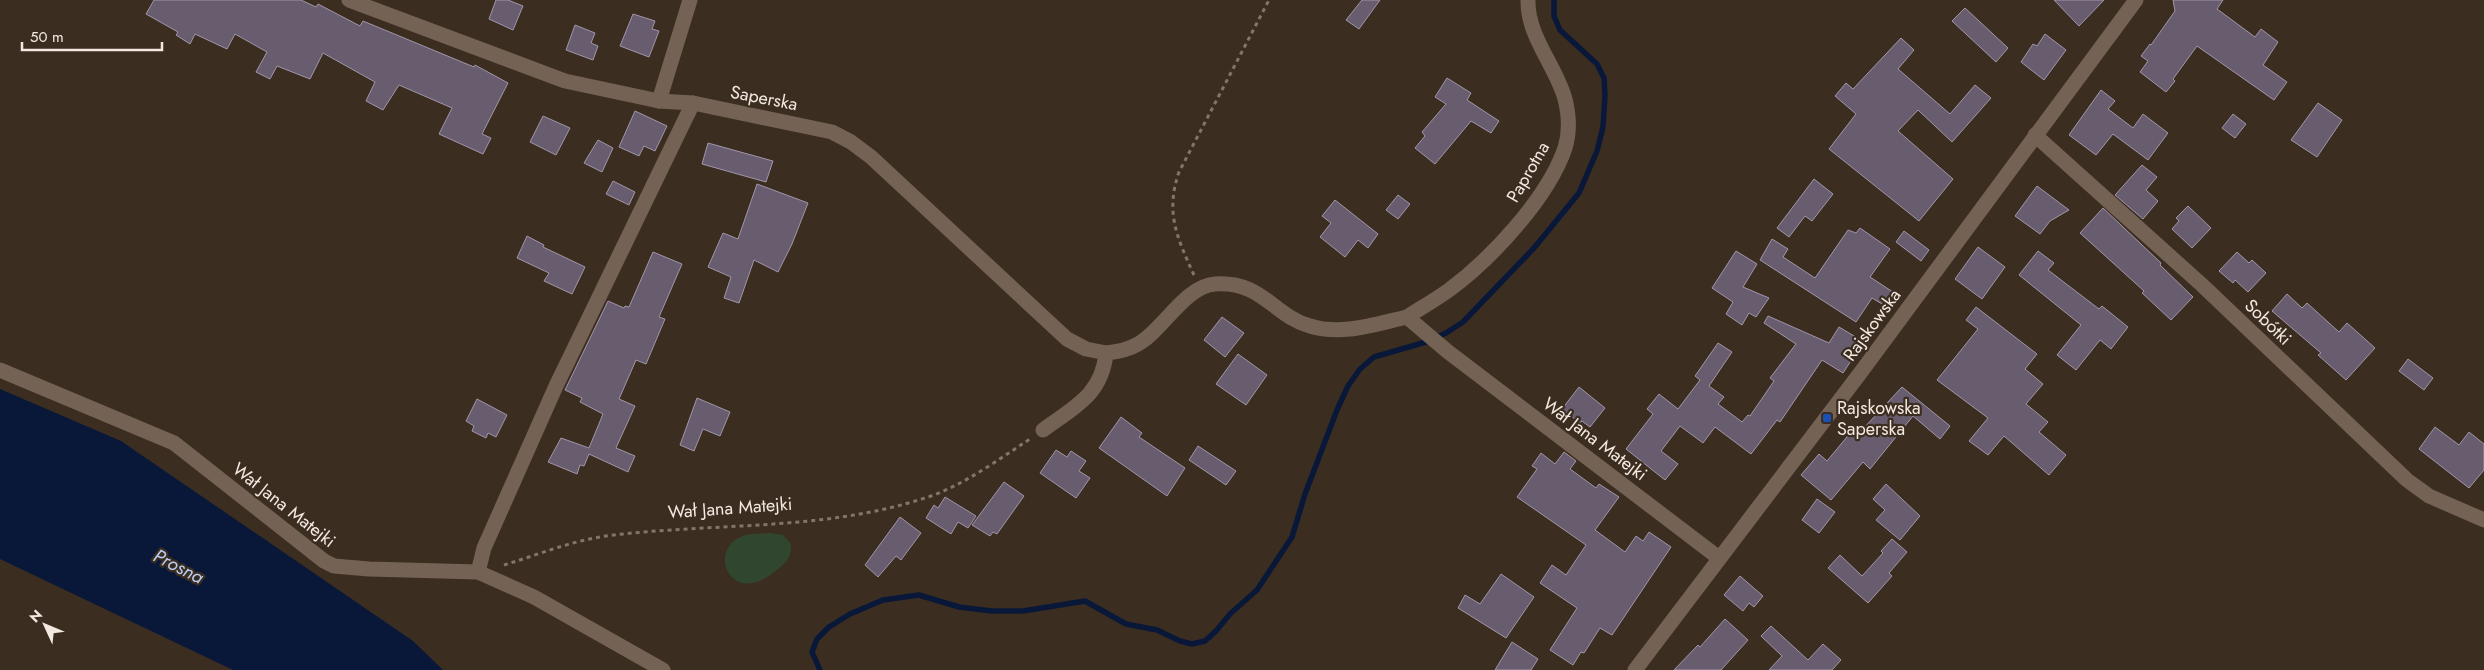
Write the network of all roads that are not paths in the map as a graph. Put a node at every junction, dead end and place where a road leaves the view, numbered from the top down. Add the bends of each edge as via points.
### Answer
1 (349, 0) edge
2 (690, 0) edge
3 (1528, 0) edge
4 (2136, 0) edge
5 (659, 101) junction
6 (693, 103) junction
7 (2035, 135) junction
8 (1407, 317) junction
9 (1106, 353) junction
10 (0, 370) edge
11 (1043, 430) road end
12 (2484, 520) edge
13 (1720, 558) junction
14 (478, 572) junction
15 (663, 670) edge
16 (1635, 670) edge

1 - 5 street, Saperska via 565,81
2 - 5 street
3 - 8 street, Paprotna via 1534,28 1564,97 1569,121 1565,147 1553,174 1523,218 1484,260 1448,290
4 - 7 street, Rajskowska
5 - 6 street, Saperska
6 - 9 street, Saperska via 832,132 851,142 1067,339 1086,349
6 - 14 street via 556,386 484,548
7 - 12 street, Sobótki via 2202,285 2407,480 2429,496
7 - 13 street, Rajskowska
8 - 9 street via 1346,331 1326,330 1308,326 1257,292 1236,283 1212,284 1190,296 1140,343 1123,351
8 - 13 street, Wał Jana Matejki via 1447,351
9 - 11 street via 1104,371 1097,386
10 - 14 street, Wał Jana Matejki via 174,443 313,554 334,566
13 - 16 street, Rajskowska
14 - 15 street via 534,597

